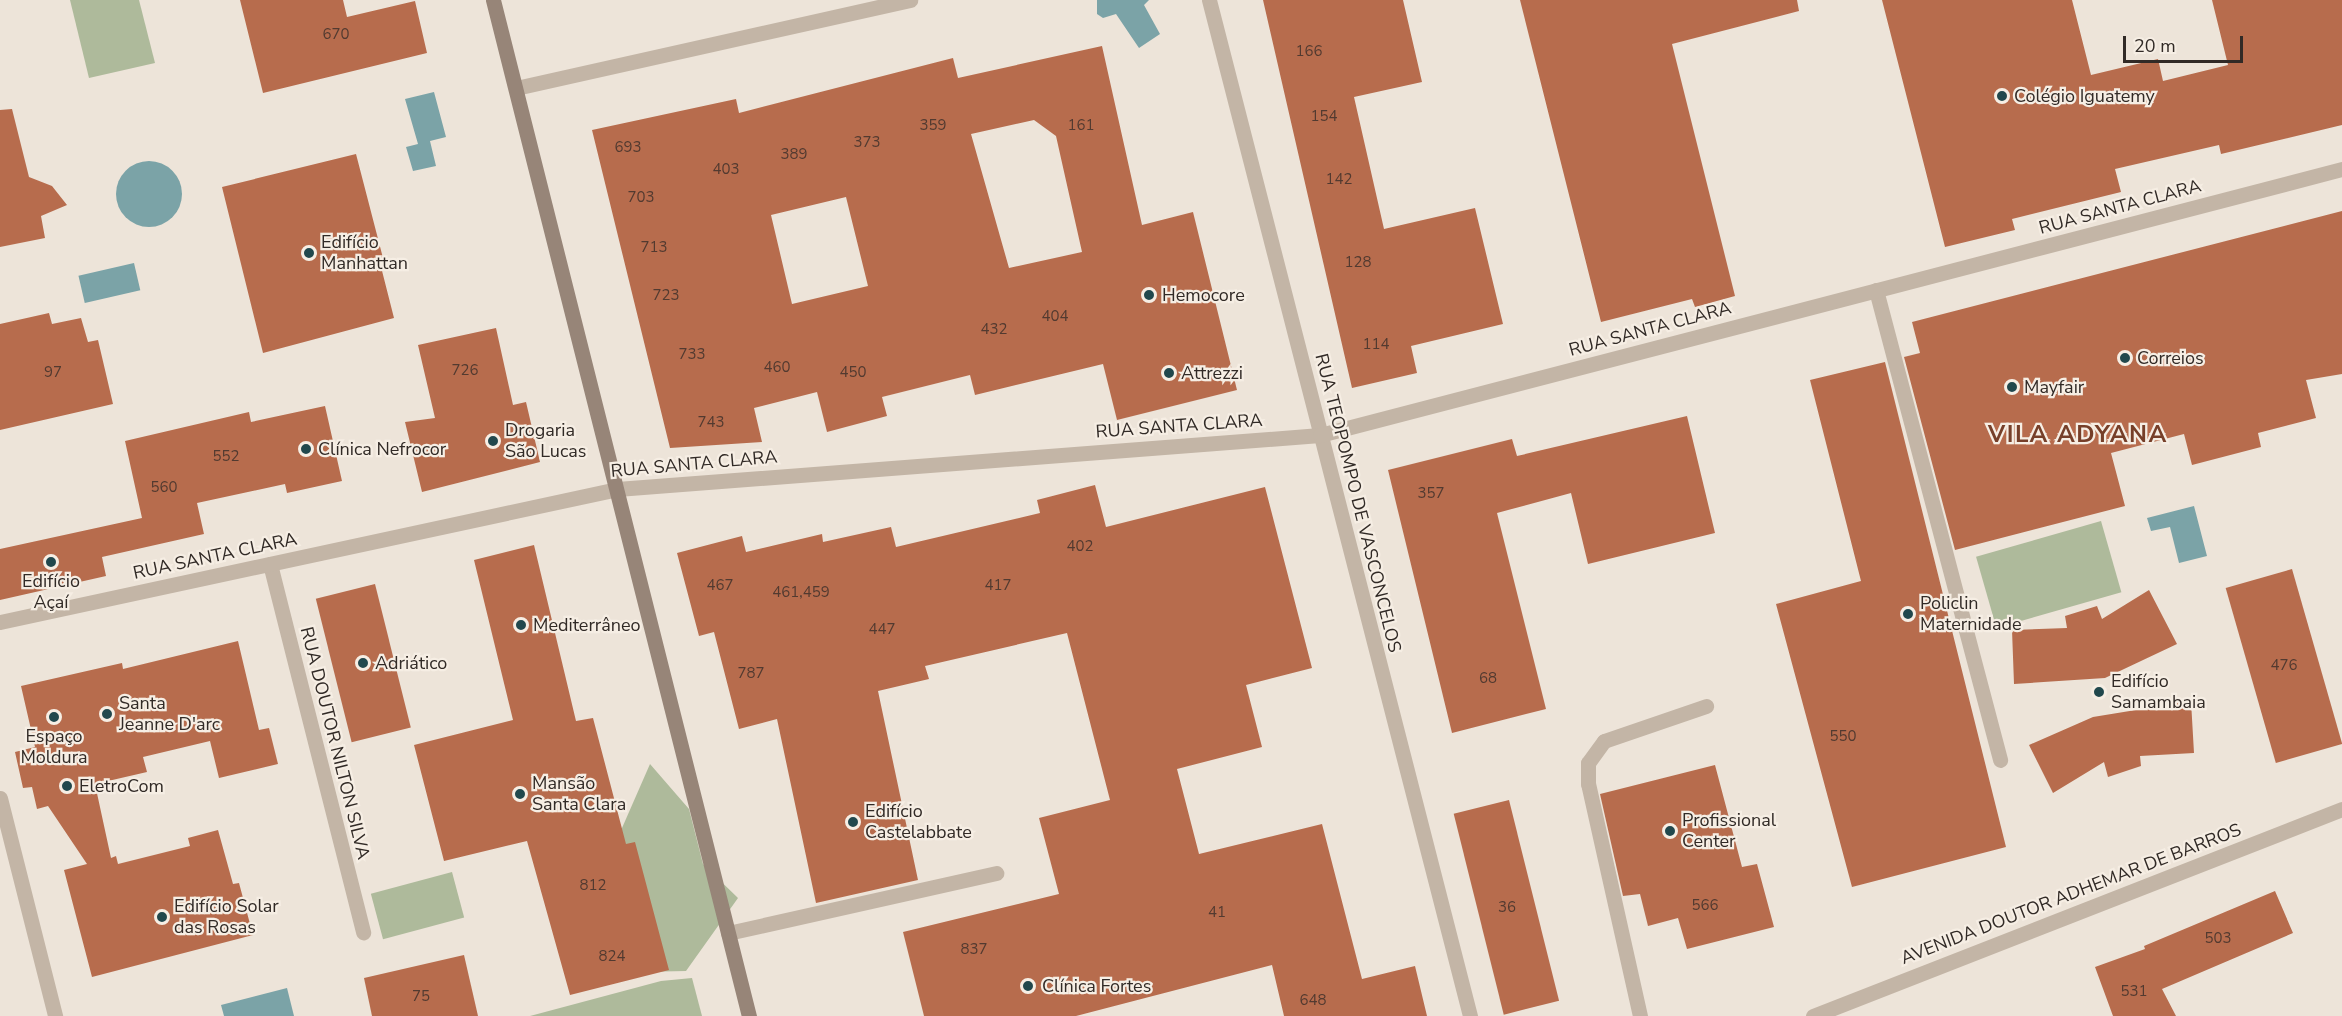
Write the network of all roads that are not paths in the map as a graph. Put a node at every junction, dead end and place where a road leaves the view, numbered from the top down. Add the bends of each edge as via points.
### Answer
1 (494, 0) edge
2 (910, 0) edge
3 (1209, 0) edge
4 (516, 88) junction
5 (2342, 169) edge
6 (1876, 290) junction
7 (1320, 435) junction
8 (617, 489) junction
9 (270, 564) junction
10 (0, 622) edge
11 (1706, 706) dead end
12 (2000, 760) dead end
13 (0, 798) edge
14 (2342, 809) edge
15 (996, 873) dead end
16 (363, 932) dead end
17 (728, 933) junction
18 (55, 1016) edge
19 (749, 1016) edge
20 (1470, 1016) edge
21 (1640, 1016) edge
22 (1813, 1016) edge

1 - 4 main road
2 - 4 street
3 - 7 street, RUA TEOPOMPO DE VASCONCELOS
4 - 8 main road
5 - 6 street, RUA SANTA CLARA
6 - 7 street, RUA SANTA CLARA
6 - 12 street
7 - 8 street, RUA SANTA CLARA
7 - 20 street, RUA TEOPOMPO DE VASCONCELOS
8 - 9 street, RUA SANTA CLARA
8 - 17 main road
9 - 10 street, RUA SANTA CLARA
9 - 16 street, RUA DOUTOR NILTON SILVA
11 - 21 street via 1604,741 1588,763 1588,784
13 - 18 street
14 - 22 street, AVENIDA DOUTOR ADHEMAR DE BARROS
15 - 17 street
17 - 19 main road

